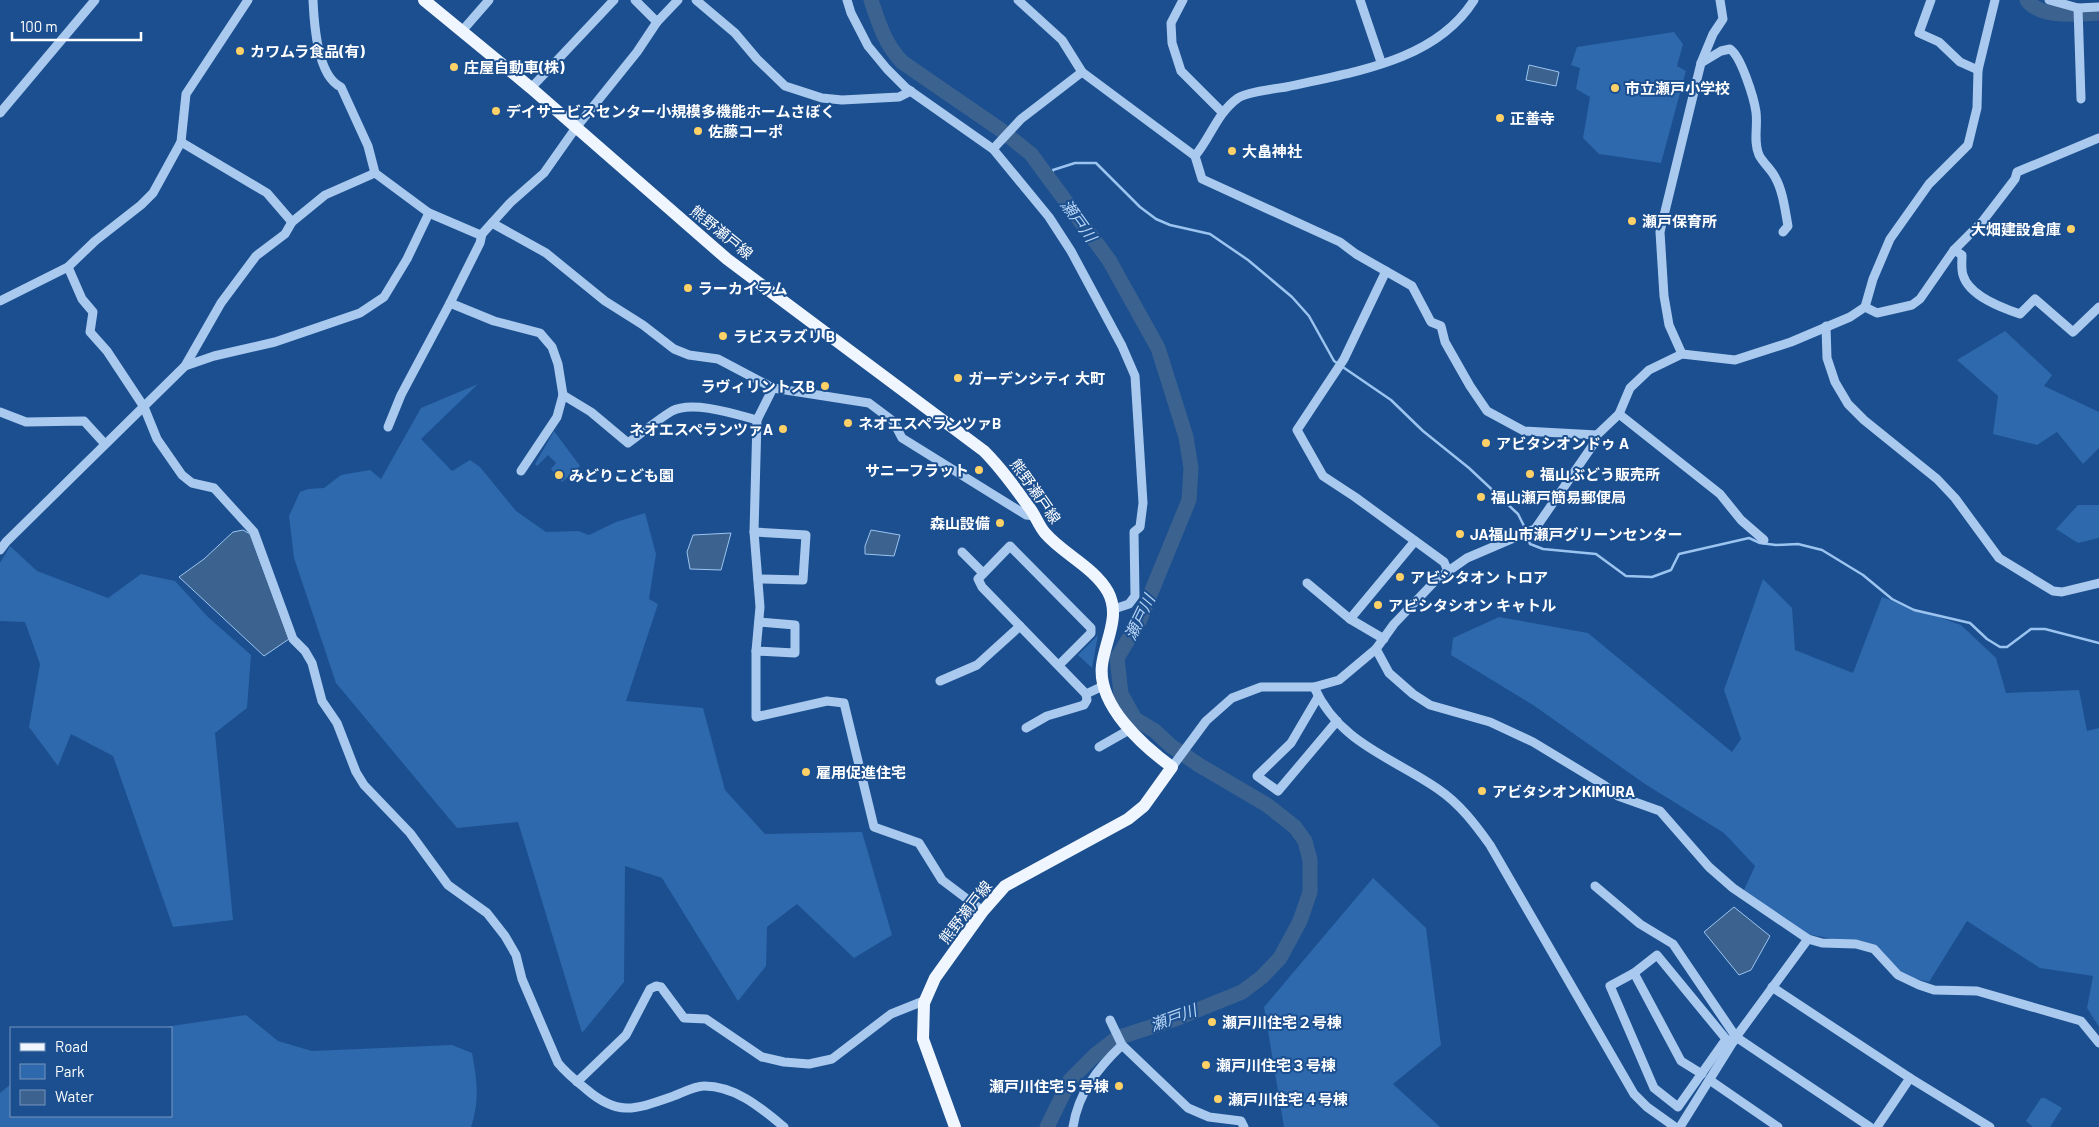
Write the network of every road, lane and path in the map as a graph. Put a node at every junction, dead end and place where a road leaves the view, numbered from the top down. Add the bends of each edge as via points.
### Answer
1 (95, 0) edge
2 (248, 0) edge
3 (313, 0) edge
4 (424, 0) edge
5 (489, 0) edge
6 (614, 0) edge
7 (636, 0) edge
8 (678, 0) edge
9 (696, 0) edge
10 (848, 0) edge
11 (1018, 0) edge
12 (1183, 0) edge
13 (1360, 0) edge
14 (1474, 0) edge
15 (1720, 0) edge
16 (1931, 0) edge
17 (1995, 0) edge
18 (2049, 0) edge
19 (2099, 7) edge
20 (2078, 11) junction
21 (657, 22) junction
22 (462, 31) junction
23 (1381, 62) junction
24 (1701, 63) junction
25 (1978, 70) junction
26 (1082, 72) junction
27 (531, 88) junction
28 (911, 91) junction
29 (2081, 99) dead end
30 (1222, 112) junction
31 (0, 113) edge
32 (576, 129) junction
33 (2099, 138) edge
34 (181, 142) junction
35 (994, 147) junction
36 (1195, 156) junction
37 (375, 174) junction
38 (429, 213) junction
39 (292, 222) junction
40 (492, 222) junction
41 (1783, 232) dead end
42 (482, 234) junction
43 (1954, 250) junction
44 (68, 268) junction
45 (1386, 271) junction
46 (0, 301) edge
47 (450, 303) junction
48 (1865, 307) junction
49 (2099, 307) edge
50 (1826, 326) junction
51 (1682, 354) junction
52 (185, 366) junction
53 (773, 388) junction
54 (563, 395) junction
55 (144, 407) junction
56 (0, 412) edge
57 (1619, 414) junction
58 (757, 420) junction
59 (388, 427) dead end
60 (1597, 435) junction
61 (105, 444) junction
62 (521, 471) dead end
63 (1035, 516) junction
64 (754, 532) junction
65 (3, 540) edge
66 (1764, 540) dead end
67 (1415, 542) junction
68 (0, 550) edge
69 (962, 552) dead end
70 (1448, 571) junction
71 (983, 573) junction
72 (758, 579) junction
73 (1307, 582) dead end
74 (2099, 583) edge
75 (1114, 609) junction
76 (1350, 619) junction
77 (759, 622) junction
78 (1020, 626) junction
79 (1384, 639) junction
80 (1376, 649) junction
81 (756, 651) junction
82 (1059, 665) junction
83 (940, 681) dead end
84 (1103, 686) junction
85 (1314, 687) junction
86 (1086, 694) junction
87 (1318, 696) junction
88 (1337, 721) junction
89 (1026, 728) dead end
90 (1129, 730) junction
91 (1099, 747) dead end
92 (1174, 764) junction
93 (1595, 886) dead end
94 (983, 911) junction
95 (1808, 939) junction
96 (1634, 973) junction
97 (1772, 987) junction
98 (924, 1003) junction
99 (1110, 1020) dead end
100 (1732, 1039) junction
101 (1121, 1043) junction
102 (2099, 1043) edge
103 (1702, 1074) junction
104 (1910, 1078) junction
105 (1711, 1081) junction
106 (577, 1082) junction
107 (784, 1127) edge
108 (955, 1127) edge
109 (1073, 1127) edge
110 (1244, 1127) edge
111 (1675, 1127) edge
112 (1680, 1127) edge
113 (1778, 1127) edge
114 (1870, 1127) edge
115 (1877, 1127) edge
116 (1990, 1127) edge

1 - 31 street
2 - 34 street via 186,94
3 - 37 street via 319,55 335,84 341,87 368,146
4 - 22 main road, 熊野瀬戸線
5 - 22 street
6 - 27 street
7 - 21 street
8 - 21 street
9 - 28 street via 735,33 785,86 822,98 839,99 898,97
10 - 28 street via 868,46
11 - 26 street via 1062,40
12 - 30 street via 1170,23 1172,43 1181,71
13 - 23 street
14 - 23 street via 1462,19 1429,44
15 - 24 street via 1724,19 1713,34
16 - 25 street via 1919,34 1940,42 1960,62
17 - 25 street
18 - 20 street
19 - 20 street
20 - 29 street
21 - 32 street
22 - 27 main road, 熊野瀬戸線
23 - 30 street via 1356,72 1239,97
24 - 41 street via 1730,49 1741,64 1756,112 1755,141 1760,156 1775,177 1781,196 1788,226
24 - 51 street via 1660,232 1669,324
25 - 48 street via 1977,108 1968,145 1929,184 1890,239
26 - 35 street via 1018,122
26 - 36 street
27 - 32 main road, 熊野瀬戸線
28 - 35 street
30 - 36 street via 1208,141
32 - 40 street via 544,173
32 - 63 main road, 熊野瀬戸線 via 728,259 978,446 1004,471
33 - 43 street via 2017,172 1982,222
34 - 39 street via 267,193
34 - 44 street via 153,192
35 - 75 street via 1049,217 1071,251 1135,376 1143,503 1140,527 1134,532 1135,596 1129,604
36 - 45 street via 1202,180 1340,242
37 - 38 street
37 - 39 street via 325,195
38 - 42 street
38 - 52 street via 384,297 360,313 275,342
39 - 52 street via 285,234 256,256 221,303
40 - 42 street
40 - 53 street via 546,253 605,301 674,349 689,355 718,359
42 - 47 street
43 - 48 street via 1920,299 1912,305 1877,313
43 - 49 street via 1962,255 1963,276 1988,302 2020,314 2035,299 2073,332
44 - 46 street
44 - 55 street via 82,299 92,312 90,332 107,351
45 - 60 street via 1412,286 1431,322 1441,326 1445,342 1487,411 1524,431
45 - 67 street via 1344,359 1297,430 1323,476
47 - 54 street via 540,333 552,347
47 - 59 street
48 - 50 street
50 - 51 street via 1735,360
50 - 74 street via 1827,358 1835,382 1848,404 1937,479 1999,558 2053,590 2062,592
51 - 57 street via 1649,370 1630,388
52 - 55 street
53 - 58 street
53 - 63 street via 868,403 893,421 902,438 1026,515
54 - 58 street via 591,412 628,443 674,410 683,408 699,407
54 - 62 street via 556,418
55 - 61 street
55 - 106 street via 157,439 182,475 192,483 214,488 254,532 293,639 312,663 322,701 337,723 356,772 374,797 410,833 448,885 486,913 505,936 516,955 522,979 558,1063
56 - 61 street via 26,422 84,422
57 - 60 street
57 - 66 street via 1720,494 1741,520
58 - 64 street
60 - 70 street via 1534,529 1494,545
61 - 65 street
63 - 75 main road, 熊野瀬戸線 via 1043,532 1100,581 1109,593
64 - 72 street
64 - 72 street via 806,536 803,580
65 - 68 street
67 - 70 street via 1444,562
67 - 76 street
69 - 71 street
70 - 79 street via 1394,624
71 - 78 street via 978,579 982,587
71 - 82 street via 1010,546 1091,628 1091,634
72 - 77 street
73 - 76 street
75 - 84 main road via 1102,666
76 - 79 street
77 - 81 street
77 - 81 street via 795,625 795,653
78 - 82 street
78 - 83 street via 977,665
79 - 80 street
80 - 85 street via 1339,680
80 - 95 street via 1389,672 1412,694 1430,705 1508,730 1540,746 1618,796 1660,811 1709,867 1733,888
81 - 94 street via 756,717 828,701 844,703 874,826 919,843 942,880
82 - 86 street
84 - 86 street
84 - 90 main road
85 - 87 street
85 - 92 street via 1261,687 1232,698 1212,714
86 - 89 street via 1084,705 1047,716
87 - 88 street
87 - 88 street via 1291,743 1257,776 1278,791
88 - 111 street via 1369,750 1436,788 1471,819 1490,845 1634,1094
90 - 91 street
90 - 92 main road via 1150,751
92 - 94 main road, 熊野瀬戸線 via 1144,806 1128,819 1005,886
93 - 100 street via 1640,924 1673,944
94 - 98 main road, 熊野瀬戸線 via 935,978
95 - 97 street
95 - 102 street via 1874,949 1898,975 1934,990 1977,991 2082,1021
96 - 100 street via 1657,955
96 - 103 street via 1681,1061
96 - 103 street via 1610,986 1654,1088 1678,1107
97 - 100 street
97 - 104 street
98 - 106 street via 891,1014 832,1058 810,1064 762,1057 706,1019 684,1018 661,987 656,986 650,989 626,1035
98 - 108 main road, 熊野瀬戸線 via 923,1038
99 - 101 street
100 - 103 street
100 - 105 street
100 - 114 street
101 - 109 street via 1084,1092
101 - 110 street via 1188,1108 1209,1117 1241,1121
104 - 115 street
104 - 116 street
105 - 112 street
105 - 113 street
106 - 107 street via 616,1108 655,1102 703,1086 750,1099

